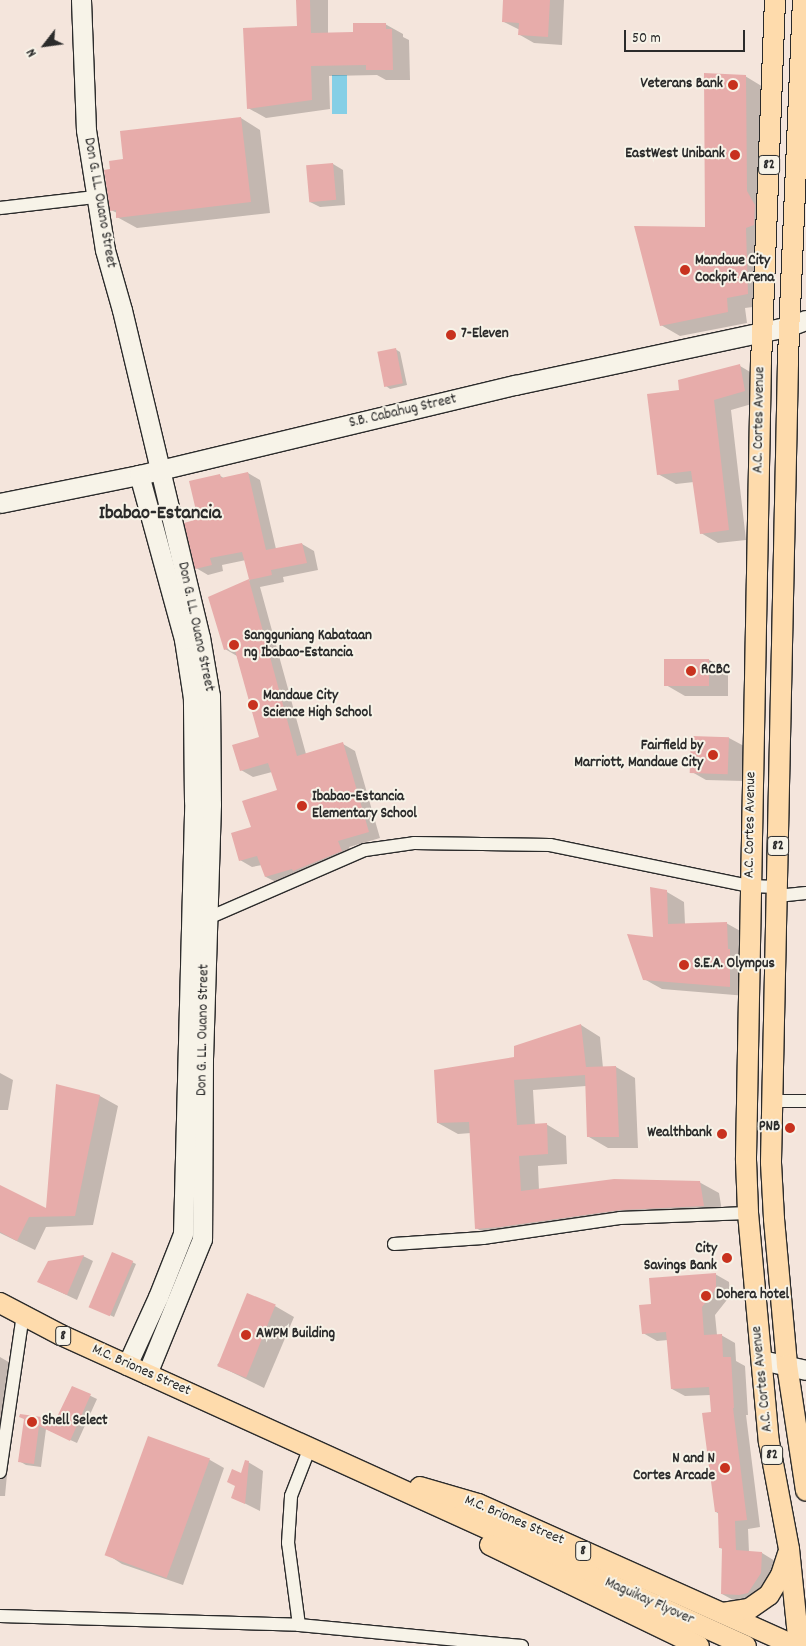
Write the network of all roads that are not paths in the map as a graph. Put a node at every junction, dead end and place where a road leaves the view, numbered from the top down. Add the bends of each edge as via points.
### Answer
1 (80, 0) edge
2 (775, 0) edge
3 (803, 0) edge
4 (772, 71) junction
5 (801, 72) junction
6 (95, 197) junction
7 (0, 208) edge
8 (798, 323) edge
9 (764, 330) junction
10 (160, 470) junction
11 (139, 475) junction
12 (0, 503) edge
13 (756, 575) junction
14 (784, 576) junction
15 (192, 638) junction
16 (201, 843) junction
17 (750, 886) junction
18 (777, 892) junction
19 (806, 893) edge
20 (206, 919) junction
21 (196, 1058) junction
22 (773, 1101) junction
23 (806, 1101) edge
24 (748, 1214) junction
25 (394, 1244) dead end
26 (0, 1303) edge
27 (24, 1314) junction
28 (762, 1360) junction
29 (127, 1365) junction
30 (797, 1368) edge
31 (147, 1374) junction
32 (310, 1447) junction
33 (0, 1472) edge
34 (365, 1472) junction
35 (806, 1491) edge
36 (470, 1522) joint
37 (789, 1549) junction
38 (724, 1613) junction
39 (0, 1616) edge
40 (298, 1625) junction
41 (522, 1646) edge
42 (699, 1646) edge
43 (746, 1646) edge
44 (796, 1646) edge
45 (800, 1646) edge

1 - 6 street, Don G. LL. Ouano Street via 86,130
2 - 4 main road, A.C. Cortes Avenue / 82
3 - 5 main road, A.C. Cortes Avenue / 82
4 - 5 main road
4 - 9 main road, A.C. Cortes Avenue / 82
5 - 8 main road, A.C. Cortes Avenue / 82
6 - 7 street
6 - 10 street, Don G. LL. Ouano Street via 105,250
8 - 9 street, S.B. Cabahug Street
8 - 14 main road, A.C. Cortes Avenue / 82
9 - 10 street, S.B. Cabahug Street
9 - 13 main road, A.C. Cortes Avenue / 82
10 - 11 street, S.B. Cabahug Street
10 - 15 street, Don G. LL. Ouano Street
11 - 12 street, S.B. Cabahug Street
11 - 15 street, Don G. LL. Ouano Street
13 - 14 main road
13 - 17 main road, A.C. Cortes Avenue / 82
14 - 18 main road, A.C. Cortes Avenue / 82
15 - 16 street, Don G. LL. Ouano Street
16 - 20 street, Don G. LL. Ouano Street
16 - 21 street, Don G. LL. Ouano Street
17 - 18 street
17 - 20 street via 550,845 414,843 365,850
17 - 24 main road, A.C. Cortes Avenue / 82
18 - 19 street
18 - 22 main road, A.C. Cortes Avenue / 82
20 - 21 street, Don G. LL. Ouano Street
21 - 29 street, Don G. LL. Ouano Street via 183,1234
21 - 31 street, Don G. LL. Ouano Street via 202,1239
22 - 23 street
22 - 30 main road, A.C. Cortes Avenue / 82 via 774,1219
24 - 25 street via 620,1218 483,1238
24 - 28 main road, A.C. Cortes Avenue / 82
26 - 27 main road, M.C. Briones Street / 8
27 - 29 main road, M.C. Briones Street / 8
27 - 33 street
28 - 30 street
28 - 37 main road, A.C. Cortes Avenue / 82 via 769,1442
29 - 31 main road, M.C. Briones Street / 8
30 - 35 main road, A.C. Cortes Avenue / 82
31 - 32 main road, M.C. Briones Street / 8
32 - 34 main road, M.C. Briones Street / 8
32 - 40 street via 291,1496 288,1543
34 - 36 main road, M.C. Briones Street / 8
34 - 38 main road, M.C. Briones Street / 8 via 478,1504
34 - 42 main road, M.C. Briones Street / 8 via 461,1532
36 - 43 main road, Maguikay Flyover / 8
37 - 38 main road via 781,1576 769,1595 749,1609
37 - 45 main road, A.C. Cortes Avenue / 82
38 - 44 main road, M.C. Briones Street / 8
39 - 40 street
40 - 41 street

